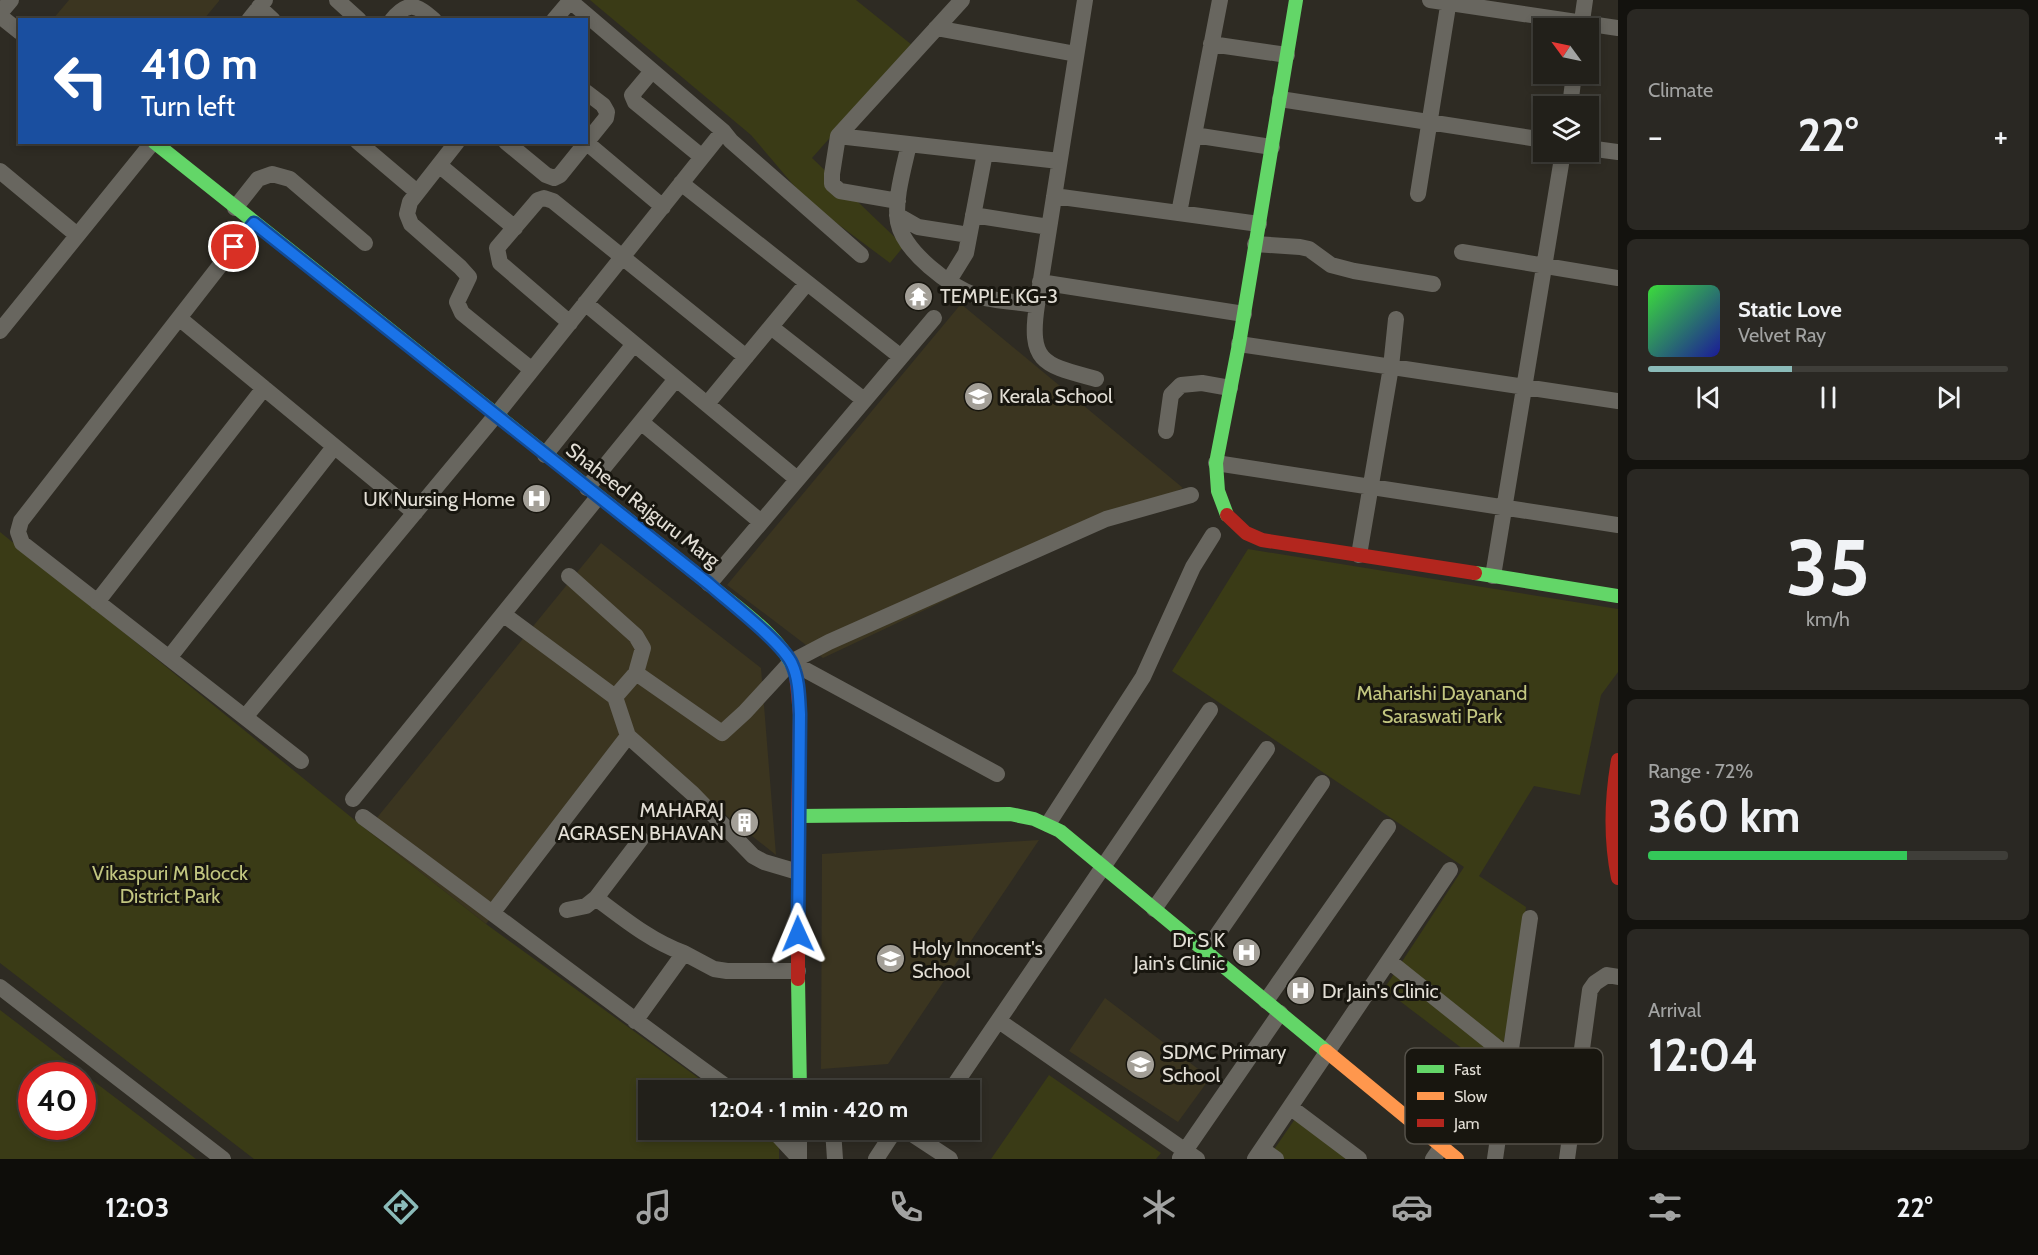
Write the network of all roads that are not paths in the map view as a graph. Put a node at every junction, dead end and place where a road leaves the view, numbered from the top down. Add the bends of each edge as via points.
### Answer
1 (11, 0) edge
2 (337, 0) edge
3 (569, 0) edge
4 (962, 0) edge
5 (1085, 0) edge
6 (1220, 0) edge
7 (1296, 0) edge
8 (1430, 0) edge
9 (1585, 0) edge
10 (1449, 2) edge
11 (258, 9) edge
12 (0, 14) edge
13 (270, 18) edge
14 (357, 18) edge
15 (394, 18) edge
16 (432, 18) edge
17 (556, 18) edge
18 (1537, 18) edge
19 (1582, 18) edge
20 (1599, 27) edge
21 (936, 28) junction
22 (1618, 28) edge
23 (18, 30) edge
24 (1211, 44) junction
25 (1076, 54) junction
26 (1287, 55) junction
27 (652, 71) junction
28 (588, 94) edge
29 (1280, 99) junction
30 (1429, 122) junction
31 (723, 131) junction
32 (1194, 135) junction
33 (838, 136) junction
34 (1533, 139) edge
35 (588, 142) edge
36 (152, 144) edge
37 (156, 144) edge
38 (360, 144) edge
39 (453, 144) edge
40 (508, 144) edge
41 (586, 144) edge
42 (588, 144) edge
43 (909, 144) junction
44 (1272, 147) junction
45 (1599, 149) edge
46 (1618, 152) edge
47 (985, 153) junction
48 (702, 157) junction
49 (1059, 161) junction
50 (1561, 162) edge
51 (439, 165) junction
52 (0, 171) edge
53 (681, 183) junction
54 (417, 192) junction
55 (1418, 194) dead end
56 (1054, 196) junction
57 (663, 207) junction
58 (235, 208) junction
59 (898, 208) junction
60 (1179, 213) junction
61 (973, 215) junction
62 (254, 223) junction
63 (1259, 224) junction
64 (1049, 227) junction
65 (515, 228) junction
66 (77, 235) junction
67 (969, 235) junction
68 (365, 243) dead end
69 (1256, 244) junction
70 (1462, 252) dead end
71 (861, 255) dead end
72 (621, 258) junction
73 (1544, 266) junction
74 (1618, 278) edge
75 (948, 282) junction
76 (1040, 282) junction
77 (807, 283) junction
78 (1433, 284) dead end
79 (585, 303) junction
80 (1036, 305) junction
81 (1244, 314) junction
82 (179, 318) junction
83 (934, 318) dead end
84 (1396, 320) dead end
85 (570, 323) junction
86 (771, 327) junction
87 (0, 331) edge
88 (634, 344) junction
89 (1239, 344) junction
90 (746, 357) junction
91 (901, 357) junction
92 (1391, 367) junction
93 (532, 370) junction
94 (676, 379) junction
95 (1096, 379) dead end
96 (1524, 387) junction
97 (264, 388) junction
98 (1230, 388) junction
99 (864, 400) junction
100 (1618, 401) edge
101 (707, 404) junction
102 (496, 415) junction
103 (641, 422) junction
104 (1166, 431) dead end
105 (334, 447) junction
106 (545, 455) junction
107 (1216, 463) junction
108 (797, 479) junction
109 (1371, 487) junction
110 (592, 493) junction
111 (1191, 495) dead end
112 (1505, 507) junction
113 (415, 513) junction
114 (761, 522) junction
115 (1618, 525) edge
116 (1213, 535) dead end
117 (1359, 555) junction
118 (570, 576) dead end
119 (1493, 576) junction
120 (709, 584) junction
121 (1618, 596) edge
122 (97, 602) junction
123 (503, 614) junction
124 (169, 658) junction
125 (791, 662) junction
126 (636, 673) junction
127 (615, 697) junction
128 (1210, 710) dead end
129 (245, 717) junction
130 (628, 736) junction
131 (1267, 749) dead end
132 (1618, 760) edge
133 (301, 761) dead end
134 (997, 774) dead end
135 (1322, 783) dead end
136 (354, 799) dead end
137 (798, 816) junction
138 (363, 817) dead end
139 (1388, 827) dead end
140 (1054, 828) junction
141 (641, 839) dead end
142 (1104, 867) junction
143 (1450, 870) dead end
144 (798, 872) junction
145 (1618, 878) edge
146 (596, 898) junction
147 (1154, 909) junction
148 (567, 910) dead end
149 (493, 912) junction
150 (1530, 918) dead end
151 (1206, 951) junction
152 (684, 953) junction
153 (1389, 961) junction
154 (798, 970) junction
155 (1618, 977) edge
156 (0, 987) edge
157 (1266, 1001) junction
158 (1280, 1013) junction
159 (635, 1021) junction
160 (999, 1021) junction
161 (1498, 1048) edge
162 (1510, 1048) edge
163 (1582, 1048) edge
164 (1328, 1052) junction
165 (717, 1080) edge
166 (800, 1080) edge
167 (958, 1080) edge
168 (1290, 1107) junction
169 (1405, 1123) edge
170 (781, 1140) edge
171 (799, 1140) edge
172 (834, 1140) edge
173 (888, 1140) edge
174 (920, 1140) edge
175 (1498, 1144) edge
176 (1569, 1144) edge
177 (1437, 1153) edge
178 (1258, 1154) edge
179 (1187, 1156) edge
180 (943, 1157) edge
181 (223, 1159) edge
182 (799, 1159) edge
183 (835, 1159) edge
184 (876, 1159) edge
185 (1276, 1159) edge
186 (1359, 1159) edge
187 (1457, 1159) edge
188 (1496, 1159) edge
189 (1567, 1159) edge

1 - 12 street
2 - 14 street
3 - 17 street
3 - 27 street
4 - 21 street
5 - 25 street
6 - 24 street
7 - 26 street
8 - 10 street
9 - 19 street
10 - 18 street
10 - 30 street
11 - 13 street
12 - 23 street
15 - 16 street via 407,7 419,7
20 - 22 street
21 - 25 street
21 - 33 street
24 - 26 street
24 - 32 street
25 - 49 street
26 - 29 street
27 - 31 street
27 - 48 street via 632,95 636,102
28 - 35 street via 607,112
29 - 30 street
29 - 44 street
30 - 34 street
30 - 55 street
31 - 48 street
31 - 71 street
32 - 44 street
32 - 60 street
33 - 43 street
33 - 59 street via 832,184 840,191
36 - 66 street
37 - 58 street, Shaheed Rajguru Marg
38 - 54 street
39 - 51 street
40 - 41 street via 554,178
42 - 57 street
43 - 47 street
43 - 59 street
44 - 63 street
45 - 46 street
47 - 49 street
47 - 61 street
48 - 53 street
49 - 56 street
50 - 73 street
51 - 54 street
51 - 65 street
52 - 66 street
53 - 57 street
53 - 77 street
54 - 93 street via 407,214 411,224 469,277 457,302 462,312
56 - 60 street
56 - 64 street
57 - 72 street
58 - 62 street, Shaheed Rajguru Marg
58 - 68 street via 258,180 272,174 290,179
59 - 67 street via 918,227
59 - 75 street via 901,232 922,260
60 - 63 street
61 - 64 street
61 - 67 street
62 - 82 street
62 - 102 street, Shaheed Rajguru Marg
63 - 69 street
64 - 76 street
65 - 72 street via 544,198 553,201
65 - 85 street via 497,248 500,263
66 - 87 street
67 - 75 street via 966,253
69 - 78 street via 1309,249 1331,265
69 - 81 street
70 - 73 street
72 - 79 street
72 - 90 street
73 - 74 street
73 - 96 street
75 - 80 street via 978,296
76 - 80 street
76 - 81 street
77 - 86 street
77 - 91 street
79 - 85 street
79 - 88 street
80 - 95 street via 1033,339 1037,352 1063,370
81 - 89 street
82 - 97 street
82 - 122 street via 21,521 18,532 22,543
83 - 91 street
84 - 92 street
85 - 93 street
86 - 90 street
86 - 99 street
88 - 94 street
88 - 106 street
89 - 92 street
89 - 98 street
90 - 101 street
91 - 99 street
92 - 96 street
92 - 109 street
93 - 102 street
94 - 101 street
94 - 103 street
96 - 100 street
96 - 112 street
97 - 105 street
97 - 122 street
98 - 104 street via 1202,383 1181,385 1171,395
98 - 107 street
99 - 108 street
101 - 108 street
102 - 106 street, Shaheed Rajguru Marg
102 - 113 street
103 - 110 street
103 - 114 street
105 - 113 street
105 - 124 street
106 - 110 street, Shaheed Rajguru Marg
107 - 109 street
107 - 117 street via 1218,491 1227,515 1246,533 1262,540
108 - 114 street
109 - 112 street
109 - 117 street
110 - 120 street, Shaheed Rajguru Marg
110 - 123 street
111 - 125 street via 1106,519
112 - 115 street
112 - 119 street
113 - 129 street
114 - 120 street
116 - 140 street via 1143,677
117 - 119 street
118 - 126 street via 636,636 643,648
119 - 121 street
120 - 125 street, Shaheed Rajguru Marg via 778,645
122 - 124 street
123 - 127 street
123 - 136 street
124 - 129 street
125 - 126 street via 722,733
125 - 134 street
125 - 137 street, Shaheed Rajguru Marg via 800,714
126 - 127 street
127 - 130 street
128 - 142 street
129 - 133 street
130 - 144 street via 693,794 753,856
130 - 149 street
131 - 147 street
132 - 145 street via 1611,824
135 - 151 street
137 - 140 street via 1010,814
137 - 144 street, Shaheed Rajguru Marg
138 - 149 street
139 - 157 street
140 - 142 street
141 - 146 street
142 - 147 street
142 - 160 street
143 - 153 street
144 - 154 street, Shaheed Rajguru Marg
146 - 148 street via 586,906
146 - 152 street via 656,941
147 - 151 street
149 - 159 street
150 - 162 street
151 - 157 street
152 - 154 street via 714,969 727,971
152 - 159 street
153 - 161 street
153 - 164 street
154 - 166 street, Shaheed Rajguru Marg
155 - 163 street via 1607,975 1590,990
156 - 181 street
157 - 158 street
158 - 164 street
158 - 179 street
159 - 165 street
160 - 167 street
160 - 179 street
164 - 168 street
164 - 169 street
168 - 178 street
168 - 186 street
170 - 182 street
171 - 182 street
172 - 183 street
173 - 184 street
174 - 180 street
175 - 188 street
176 - 189 street
177 - 187 street
178 - 185 street

